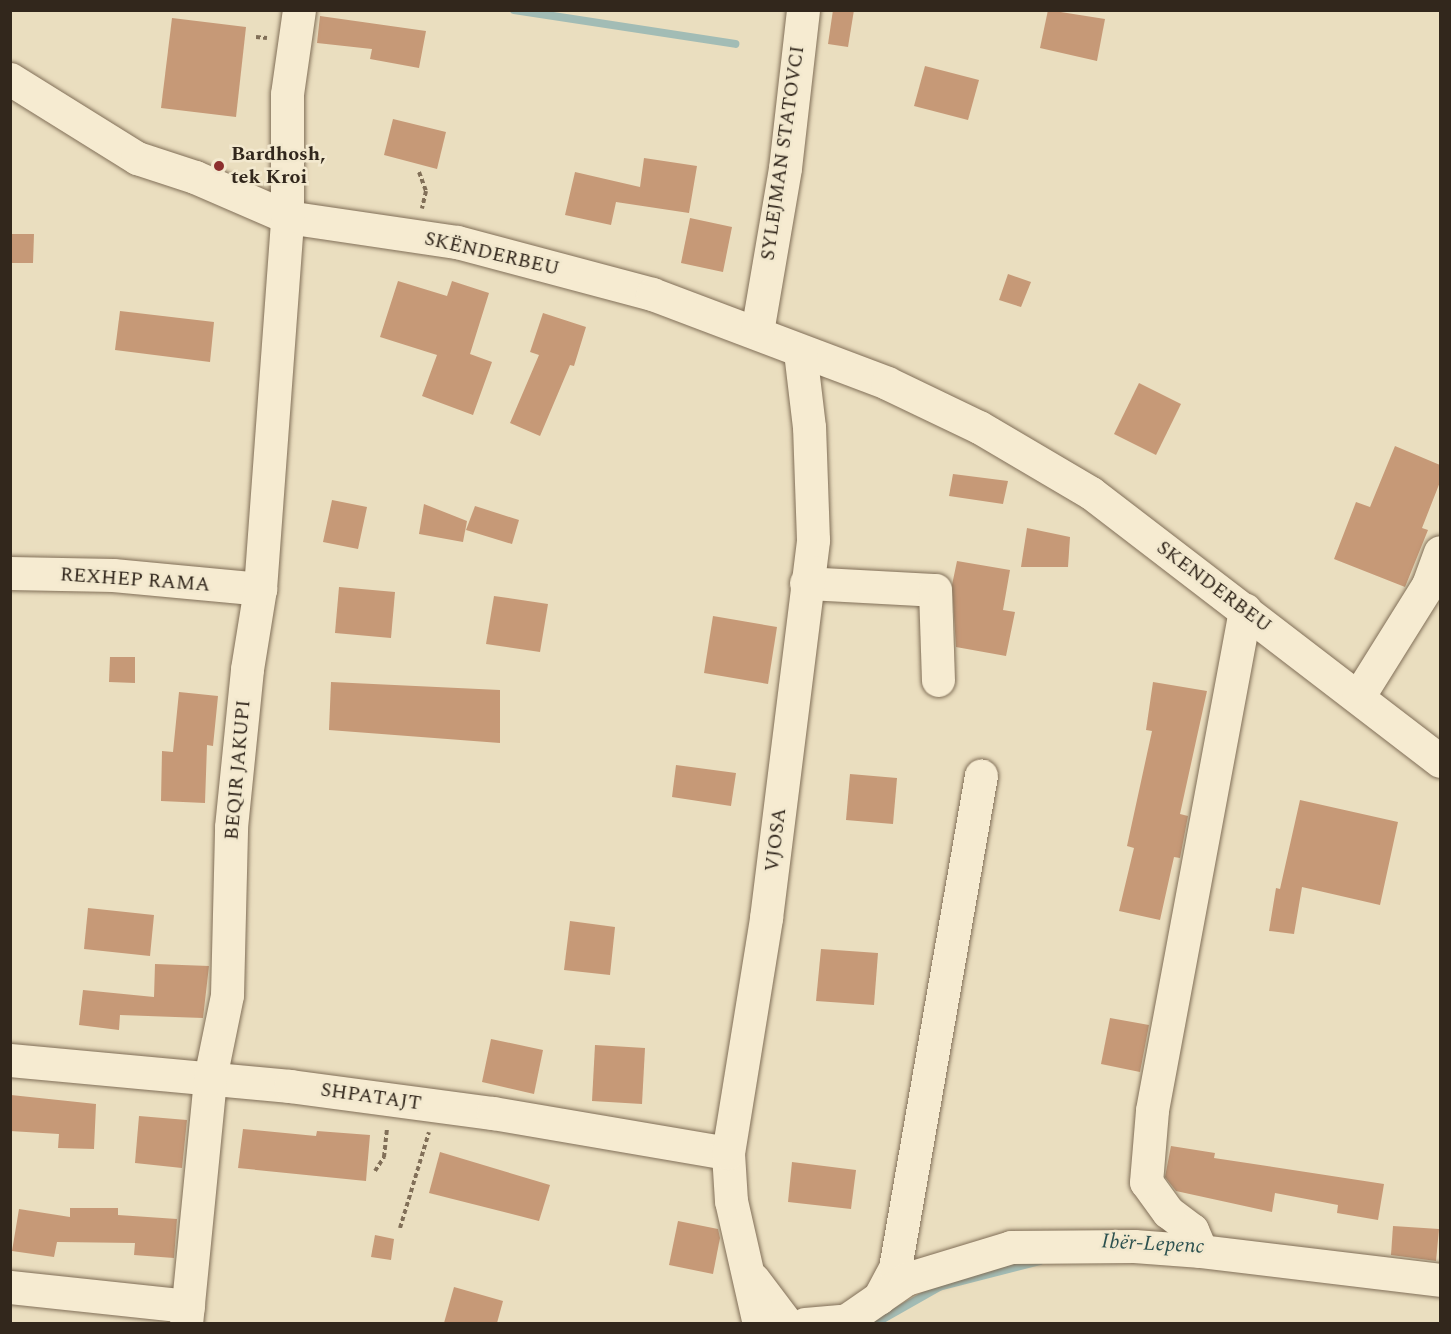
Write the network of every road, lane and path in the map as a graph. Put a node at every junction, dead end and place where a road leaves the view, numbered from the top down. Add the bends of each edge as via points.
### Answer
1 (299, 10) edge
2 (803, 10) edge
3 (10, 79) edge
4 (419, 172) dead end
5 (287, 217) junction
6 (416, 236) junction
7 (757, 332) junction
8 (800, 352) junction
9 (979, 427) joint
10 (1440, 552) edge
11 (10, 573) edge
12 (806, 583) junction
13 (260, 589) junction
14 (1245, 610) junction
15 (938, 680) dead end
16 (1358, 697) junction
17 (1440, 761) edge
18 (981, 775) dead end
19 (10, 1060) edge
20 (210, 1078) junction
21 (390, 1100) junction
22 (437, 1106) junction
23 (728, 1153) junction
24 (375, 1171) dead end
25 (400, 1228) dead end
26 (1200, 1251) junction
27 (746, 1271) junction
28 (1440, 1280) edge
29 (10, 1287) edge
30 (879, 1298) junction
31 (187, 1315) edge
32 (842, 1322) edge
33 (759, 1323) edge
34 (787, 1323) edge
35 (805, 1323) edge

1 - 5 street, BEQIR JAKUPI via 287,94
2 - 7 street, SYLEJMAN STATOVCI via 785,168
3 - 5 street, SKËNDERBEU via 137,158 195,177
4 - 6 path via 426,191
5 - 6 street, SKËNDERBEU
5 - 13 street, BEQIR JAKUPI
6 - 7 street, SKËNDERBEU via 457,242 652,294
7 - 8 street, SKËNDERBEU
8 - 9 street, SKËNDERBEU via 887,383
8 - 12 street, VJOSA via 809,427 813,540
9 - 14 street, SKENDERBEU via 1091,494
10 - 16 street via 1428,585
11 - 13 street, REXHEP RAMA via 113,575
12 - 15 street via 935,590
12 - 23 street, VJOSA via 766,918
13 - 20 street, BEQIR JAKUPI via 247,669 231,827 227,995
14 - 16 street, SKENDERBEU
14 - 26 street via 1152,1110 1146,1182 1178,1223 1192,1230
16 - 17 street, SKENDERBEU
18 - 30 street via 895,1268
19 - 20 street, SHPATAJT
20 - 21 street, SHPATAJT
20 - 31 street, BEQIR JAKUPI
21 - 22 street, SHPATAJT
21 - 24 path via 384,1156
22 - 23 street, SHPATAJT
22 - 25 path
23 - 27 street, VJOSA via 731,1201
26 - 28 street
26 - 30 street via 1134,1246 1011,1247 906,1279
27 - 33 street, VJOSA
27 - 34 street
29 - 31 street
30 - 32 street
32 - 35 street

